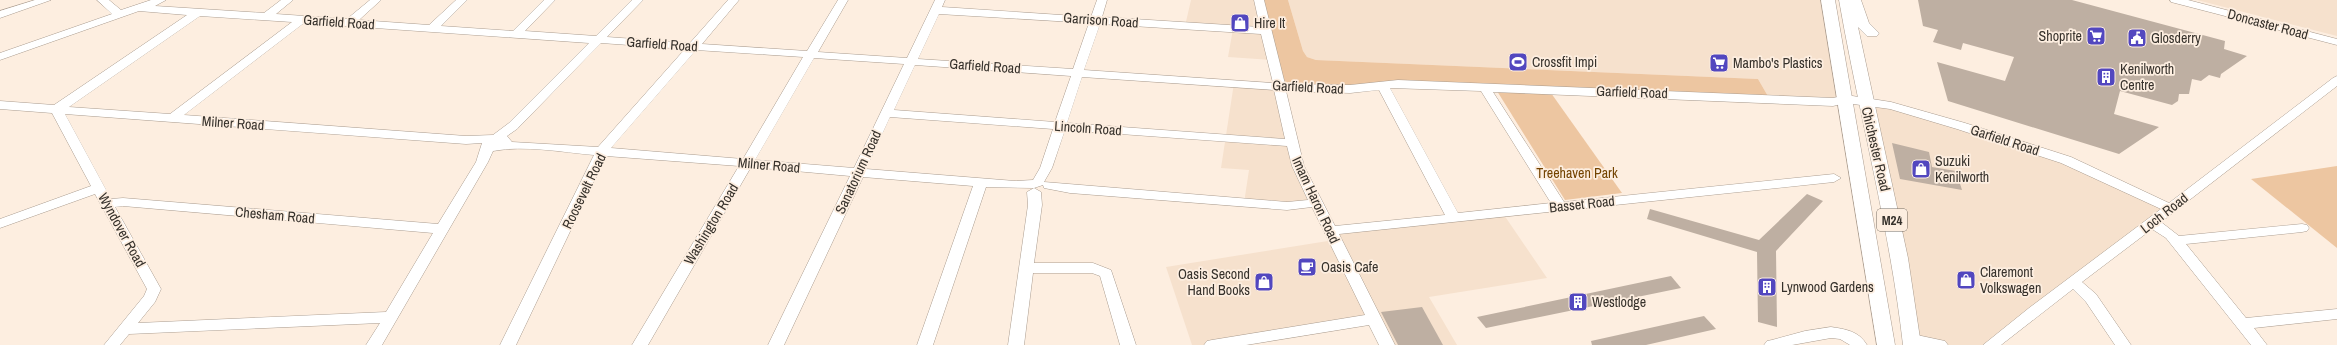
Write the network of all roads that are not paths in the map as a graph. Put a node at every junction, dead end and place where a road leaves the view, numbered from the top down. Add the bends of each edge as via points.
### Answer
1 (46, 0) edge
2 (102, 0) edge
3 (161, 0) edge
4 (288, 0) edge
5 (376, 0) edge
6 (462, 0) edge
7 (550, 0) edge
8 (638, 0) edge
9 (734, 0) edge
10 (843, 0) edge
11 (1102, 0) edge
12 (1259, 0) edge
13 (1828, 0) edge
14 (1846, 0) edge
15 (1854, 0) edge
16 (2175, 0) edge
17 (2197, 0) edge
18 (938, 5) edge
19 (138, 8) junction
20 (197, 13) junction
21 (119, 14) junction
22 (0, 15) edge
23 (266, 17) junction
24 (301, 20) junction
25 (1096, 20) junction
26 (349, 23) junction
27 (431, 29) junction
28 (1266, 31) junction
29 (1872, 33) dead end
30 (516, 34) junction
31 (2337, 36) edge
32 (598, 40) junction
33 (2337, 42) edge
34 (693, 46) junction
35 (811, 55) junction
36 (0, 57) edge
37 (910, 61) junction
38 (1077, 73) junction
39 (2337, 80) edge
40 (1382, 85) junction
41 (1484, 86) junction
42 (1279, 87) junction
43 (1842, 103) junction
44 (0, 105) edge
45 (1865, 106) junction
46 (57, 109) junction
47 (885, 113) junction
48 (173, 118) junction
49 (1060, 126) junction
50 (496, 143) junction
51 (1291, 143) junction
52 (602, 151) junction
53 (747, 163) junction
54 (858, 172) junction
55 (1834, 178) dead end
56 (981, 182) junction
57 (99, 188) junction
58 (1040, 189) junction
59 (107, 203) junction
60 (1315, 203) junction
61 (1560, 207) junction
62 (2167, 211) junction
63 (1454, 217) junction
64 (2152, 223) junction
65 (0, 224) edge
66 (2302, 228) dead end
67 (442, 229) junction
68 (1329, 231) junction
69 (2176, 240) junction
70 (1027, 268) junction
71 (2074, 282) junction
72 (2337, 314) edge
73 (390, 317) junction
74 (1374, 319) junction
75 (2242, 324) junction
76 (125, 329) junction
77 (1855, 341) edge
78 (1912, 342) edge
79 (112, 345) edge
80 (374, 345) edge
81 (508, 345) edge
82 (640, 345) edge
83 (776, 345) edge
84 (925, 345) edge
85 (1016, 345) edge
86 (1128, 345) edge
87 (1212, 345) edge
88 (1388, 345) edge
89 (1772, 345) edge
90 (1886, 345) edge
91 (1940, 345) edge
92 (1991, 345) edge
93 (2123, 345) edge
94 (2258, 345) edge

1 - 22 street
2 - 21 street
3 - 19 street
4 - 23 street
5 - 26 street
6 - 27 street
7 - 30 street
8 - 32 street
9 - 34 street, Roosevelt Road
10 - 35 street, Washington Road
11 - 25 street
12 - 28 street, Imam Haron Road
13 - 43 main road, Chichester Road / M24
14 - 45 main road, Chichester Road / M24
15 - 29 main road via 1863,25
16 - 33 street, Doncaster Road
17 - 31 street, Doncaster Road
18 - 25 street, Garrison Road
18 - 37 street, Sanatorium Road
19 - 20 street, Garfield Road
19 - 21 street
20 - 23 street, Garfield Road
20 - 46 street
21 - 36 street
23 - 24 street, Garfield Road
24 - 26 street, Garfield Road
24 - 48 street
25 - 28 street, Garrison Road
25 - 38 street
26 - 27 street, Garfield Road
27 - 30 street, Garfield Road
28 - 42 street, Imam Haron Road
30 - 32 street, Garfield Road
32 - 34 street, Garfield Road
32 - 50 street
34 - 35 street, Garfield Road
34 - 52 street, Roosevelt Road
35 - 37 street, Garfield Road
35 - 53 street, Washington Road
37 - 38 street, Garfield Road
37 - 47 street, Sanatorium Road
38 - 42 street, Garfield Road
38 - 49 street
39 - 62 street, Loch Road
40 - 41 street, Garfield Road
40 - 42 street, Garfield Road via 1350,89
40 - 63 street
41 - 43 street, Garfield Road
41 - 61 street
42 - 51 street, Imam Haron Road
43 - 45 street, Garfield Road
43 - 90 main road, Chichester Road / M24
44 - 46 street, Milner Road
45 - 62 street, Garfield Road via 1909,116 2056,163
45 - 78 main road, Chichester Road / M24 via 1885,186
46 - 48 street, Milner Road
46 - 57 street, Wyndover Road via 61,121
47 - 49 street, Lincoln Road
47 - 54 street, Sanatorium Road
48 - 50 street, Milner Road
49 - 51 street, Lincoln Road
49 - 58 street
50 - 52 street, Milner Road
50 - 67 street
51 - 60 street, Imam Haron Road via 1298,166
52 - 53 street, Milner Road
52 - 81 street, Roosevelt Road
53 - 54 street, Milner Road
53 - 82 street, Washington Road
54 - 56 street, Milner Road
54 - 83 street, Sanatorium Road
55 - 61 street, Basset Road
56 - 58 street, Milner Road
56 - 84 street
57 - 59 street, Wyndover Road
57 - 65 street
58 - 60 street, Milner Road via 1070,189 1287,206
58 - 70 street
59 - 67 street, Chesham Road via 125,202
59 - 76 street, Wyndover Road via 154,289 153,295
60 - 68 street, Imam Haron Road
61 - 63 street, Basset Road
62 - 64 street, Loch Road
63 - 68 street, Basset Road
64 - 69 street via 2167,231
64 - 71 street, Loch Road
66 - 69 street
67 - 73 street
68 - 74 street, Imam Haron Road
69 - 75 street
70 - 85 street
70 - 86 street via 1093,268 1106,273
71 - 92 street, Loch Road
71 - 93 street via 2091,298
72 - 75 street
73 - 76 street
73 - 80 street
74 - 87 street
74 - 88 street, Imam Haron Road
75 - 94 street
76 - 79 street, Wyndover Road
77 - 89 street via 1838,332 1828,332
78 - 91 street

